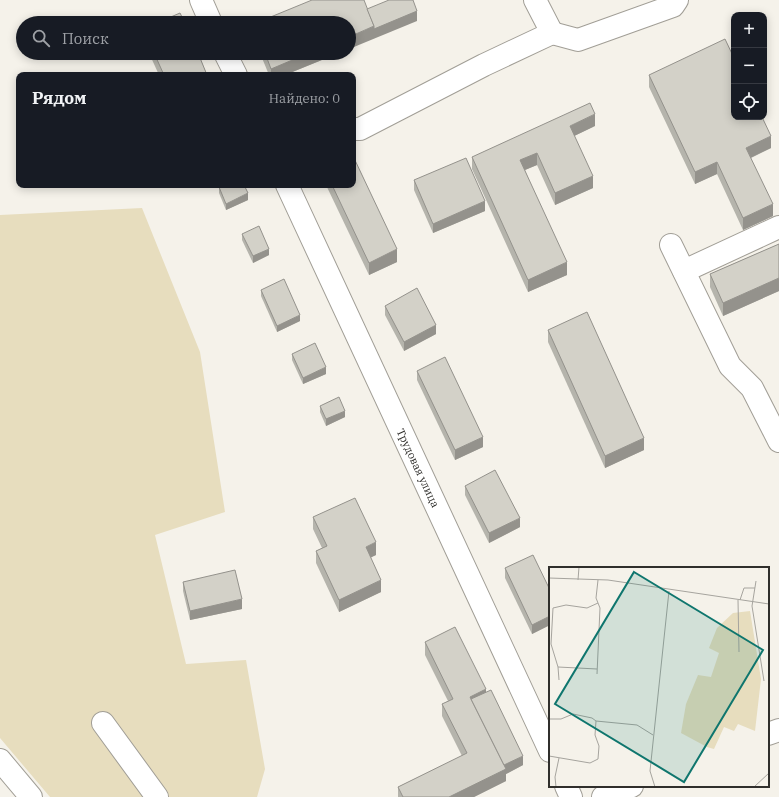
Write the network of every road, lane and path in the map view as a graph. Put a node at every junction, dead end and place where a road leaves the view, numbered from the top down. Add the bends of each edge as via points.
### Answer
1 (201, 0) edge
2 (535, 0) edge
3 (677, 0) edge
4 (208, 16) edge
5 (552, 33) junction
6 (228, 60) edge
7 (234, 72) edge
8 (356, 129) edge
9 (288, 188) edge
10 (779, 227) edge
11 (671, 245) dead end
12 (684, 271) junction
13 (779, 441) edge
14 (103, 723) dead end
15 (779, 730) edge
16 (769, 734) edge
17 (549, 749) edge
18 (0, 760) edge
19 (566, 787) edge
20 (629, 787) edge
21 (31, 797) edge
22 (157, 797) edge
23 (571, 797) edge
24 (603, 797) edge

1 - 4 street
2 - 5 street
3 - 5 street via 672,6 578,40
5 - 8 street via 484,64 360,130
6 - 7 street
9 - 17 street, Трудовая улица
10 - 12 street
11 - 12 street
12 - 13 street via 730,366 752,388
14 - 22 street
15 - 16 street
18 - 21 street
19 - 23 street
20 - 24 street

